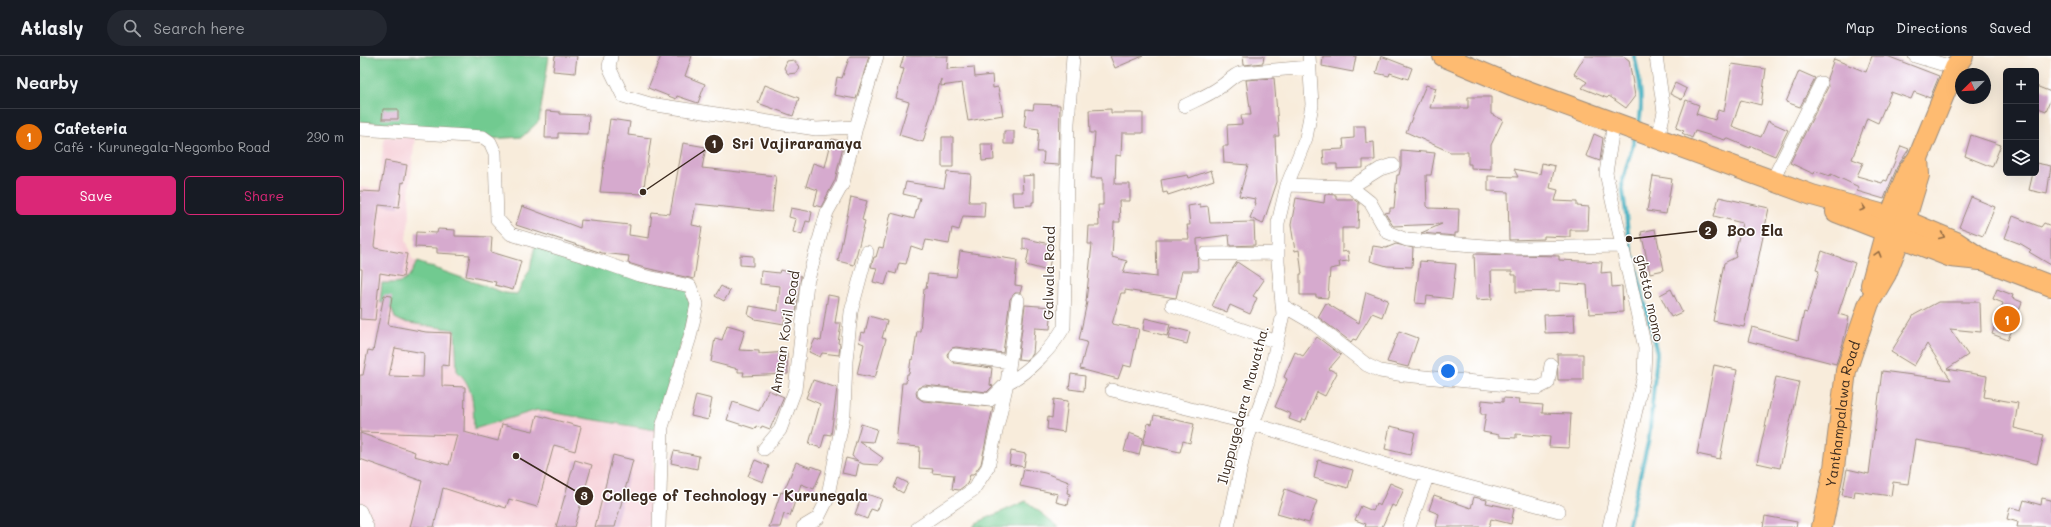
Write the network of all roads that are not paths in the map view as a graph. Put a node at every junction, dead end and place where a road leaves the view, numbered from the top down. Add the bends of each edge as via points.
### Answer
1 (611, 56) edge
2 (877, 56) edge
3 (1073, 56) edge
4 (1443, 56) edge
5 (1656, 56) edge
6 (1915, 56) edge
7 (1309, 61) edge
8 (1959, 62) edge
9 (1821, 83) dead end
10 (1184, 106) dead end
11 (1614, 122) junction
12 (856, 127) junction
13 (360, 129) edge
14 (1652, 136) junction
15 (1393, 165) dead end
16 (1773, 179) junction
17 (1287, 185) junction
18 (1351, 187) junction
19 (1895, 227) junction
20 (1623, 246) junction
21 (867, 252) dead end
22 (1278, 253) junction
23 (1205, 254) dead end
24 (2051, 286) edge
25 (1018, 300) dead end
26 (1172, 305) dead end
27 (1282, 305) junction
28 (1277, 342) junction
29 (955, 355) dead end
30 (1010, 362) junction
31 (1551, 365) dead end
32 (1007, 383) junction
33 (1112, 390) dead end
34 (924, 393) dead end
35 (1253, 424) junction
36 (764, 449) dead end
37 (1427, 477) junction
38 (360, 511) edge
39 (1559, 511) dead end
40 (368, 527) edge
41 (659, 527) edge
42 (803, 527) edge
43 (918, 527) edge
44 (1228, 527) edge
45 (1409, 527) edge
46 (1609, 527) edge
47 (1822, 527) edge

1 - 12 street via 609,67 624,96 650,104 816,129
2 - 12 street, Amman Kovil Road
3 - 32 street, Galwala Road via 1068,123 1064,327 1056,340 1018,378
4 - 11 main road via 1514,86
5 - 14 street via 1664,112
6 - 8 street
7 - 10 street via 1240,73 1232,76 1211,93
7 - 17 street, Iluppugedara Mawatha. via 1312,105 1306,138
8 - 19 main road, Yanthampalawa Road via 1918,158 1919,175
9 - 16 street
11 - 14 main road
11 - 20 street, ghetto momo via 1606,173
12 - 36 street, Amman Kovil Road via 843,183 827,212 806,282 795,390 780,430
13 - 41 street via 483,137 490,142 495,153 496,219 511,234 640,275 690,286 697,304 690,337 662,427
14 - 16 main road
15 - 18 street via 1380,169
16 - 19 main road
17 - 18 street
17 - 22 street, Iluppugedara Mawatha. via 1278,223
18 - 20 street via 1370,202 1387,232 1407,240 1513,248
19 - 24 main road via 1951,257 1983,260
19 - 47 main road, Yanthampalawa Road via 1872,279 1869,303 1846,371 1834,468
20 - 46 street, ghetto momo via 1645,348 1644,375
21 - 42 street via 851,312 844,413 827,500 818,518
22 - 23 street
22 - 27 street, Iluppugedara Mawatha.
25 - 30 street
26 - 28 street
27 - 28 street, Iluppugedara Mawatha. via 1283,314
27 - 31 street via 1314,322 1367,365 1380,371 1538,388 1548,383
28 - 35 street, Iluppugedara Mawatha. via 1268,383
29 - 30 street
30 - 32 street
32 - 34 street, Galwala Road via 990,400
32 - 43 street via 988,467 973,490
33 - 35 street
35 - 37 street
35 - 44 street, Iluppugedara Mawatha. via 1246,443
37 - 39 street
37 - 45 street
38 - 40 street

